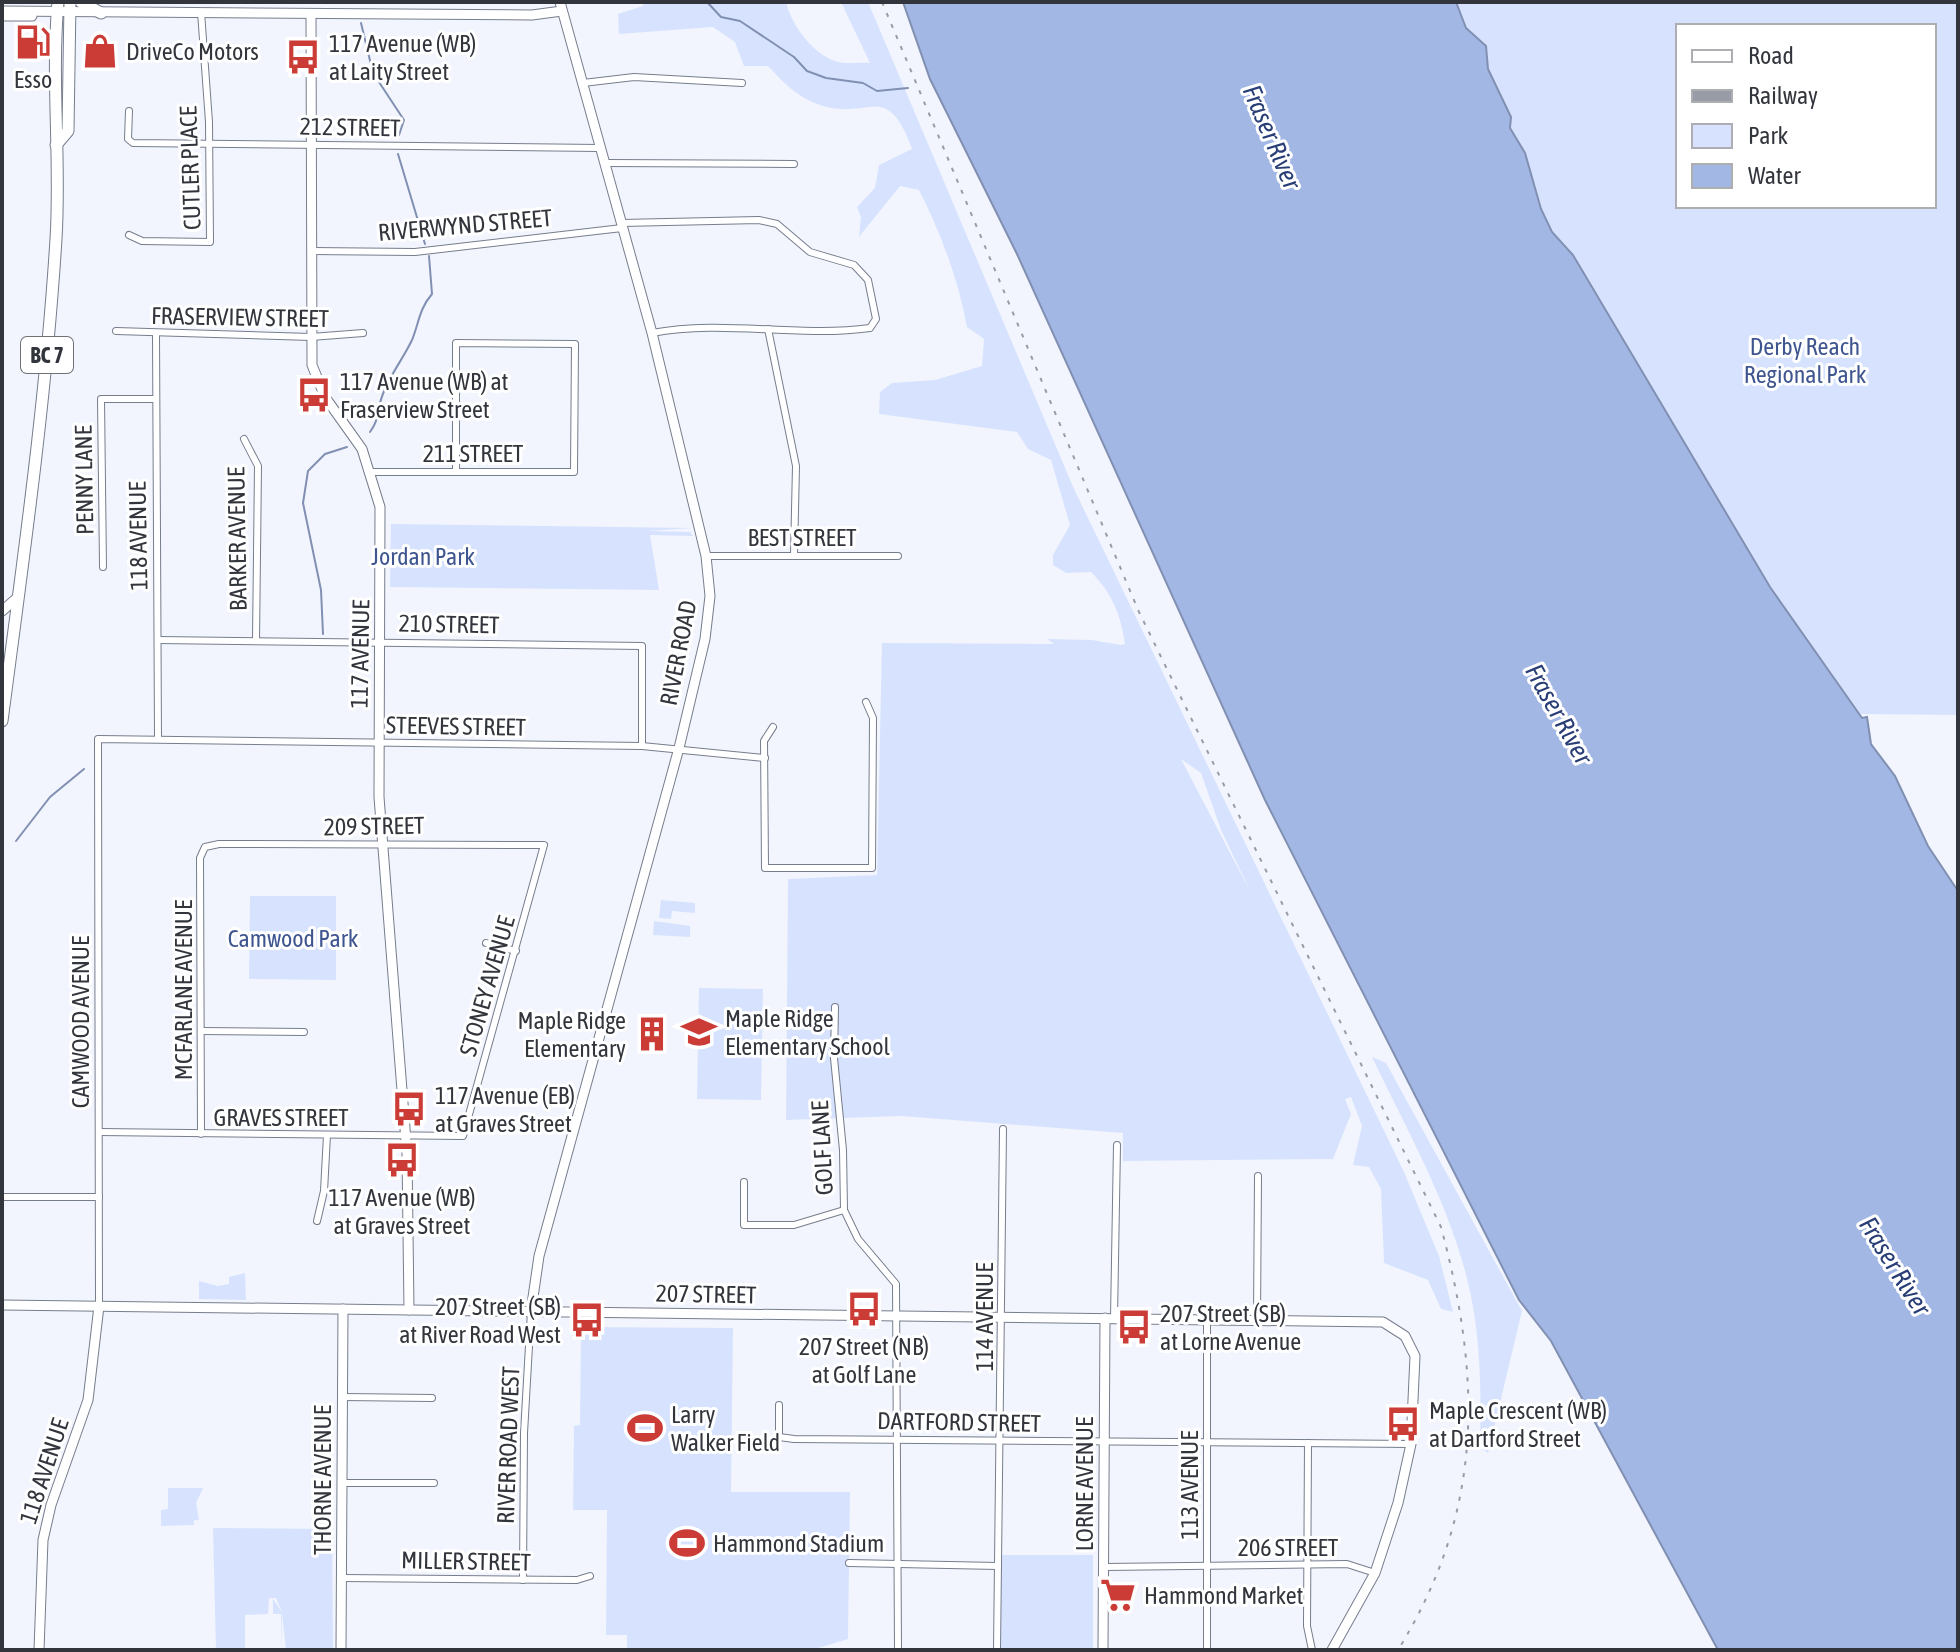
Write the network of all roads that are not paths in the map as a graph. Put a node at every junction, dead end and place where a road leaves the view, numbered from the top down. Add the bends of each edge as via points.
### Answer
1 (81, 2) edge
2 (561, 7) edge
3 (62, 9) edge
4 (201, 12) junction
5 (101, 13) junction
6 (2, 14) edge
7 (311, 14) junction
8 (583, 83) junction
9 (742, 83) dead end
10 (129, 111) dead end
11 (209, 143) junction
12 (310, 145) junction
13 (600, 148) junction
14 (605, 163) junction
15 (794, 164) dead end
16 (622, 225) junction
17 (129, 235) dead end
18 (310, 251) junction
19 (768, 329) junction
20 (116, 331) dead end
21 (363, 333) dead end
22 (652, 333) junction
23 (156, 334) junction
24 (311, 337) junction
25 (156, 399) junction
26 (244, 439) dead end
27 (456, 470) junction
28 (372, 472) junction
29 (794, 555) junction
30 (706, 556) junction
31 (898, 556) dead end
32 (103, 567) dead end
33 (18, 597) junction
34 (2, 611) edge
35 (2, 633) edge
36 (158, 640) junction
37 (256, 641) junction
38 (380, 643) junction
39 (12, 644) junction
40 (866, 702) dead end
41 (2, 721) edge
42 (773, 727) dead end
43 (158, 738) junction
44 (98, 739) joint
45 (379, 743) junction
46 (642, 746) junction
47 (679, 748) junction
48 (765, 758) junction
49 (382, 843) junction
50 (544, 845) joint
51 (205, 847) joint
52 (486, 943) dead end
53 (516, 951) junction
54 (835, 1007) dead end
55 (201, 1031) junction
56 (304, 1032) dead end
57 (1003, 1129) dead end
58 (99, 1132) junction
59 (201, 1134) junction
60 (327, 1135) junction
61 (405, 1135) junction
62 (463, 1136) joint
63 (1117, 1145) dead end
64 (1258, 1176) dead end
65 (744, 1182) dead end
66 (2, 1197) edge
67 (99, 1197) junction
68 (844, 1210) junction
69 (317, 1221) dead end
70 (2, 1305) edge
71 (99, 1306) junction
72 (343, 1309) junction
73 (409, 1310) junction
74 (531, 1311) junction
75 (898, 1316) junction
76 (1002, 1317) junction
77 (1110, 1318) junction
78 (1207, 1320) junction
79 (1257, 1320) junction
80 (343, 1397) junction
81 (432, 1398) dead end
82 (779, 1405) dead end
83 (898, 1439) junction
84 (1001, 1441) junction
85 (1105, 1441) junction
86 (1207, 1442) junction
87 (1308, 1443) junction
88 (1411, 1444) junction
89 (342, 1483) junction
90 (434, 1483) dead end
91 (849, 1563) dead end
92 (1308, 1564) junction
93 (898, 1565) junction
94 (1207, 1565) junction
95 (998, 1566) junction
96 (1104, 1567) junction
97 (1375, 1573) junction
98 (590, 1576) dead end
99 (342, 1578) junction
100 (523, 1580) junction
101 (39, 1650) edge
102 (341, 1650) edge
103 (898, 1650) edge
104 (997, 1650) edge
105 (1103, 1650) edge
106 (1207, 1650) edge
107 (1312, 1650) edge
108 (1332, 1650) edge

1 - 5 highway
2 - 7 street via 532,15
2 - 8 street, RIVER ROAD
3 - 5 street
3 - 6 street
3 - 33 highway, BC 7 via 68,131 56,145 51,309
4 - 5 street
4 - 7 street
4 - 11 street, CUTLER PLACE
7 - 12 street, 117 AVENUE
8 - 9 street via 634,77
8 - 13 street, RIVER ROAD
10 - 11 street, 212 STREET via 130,142
11 - 12 street, 212 STREET
11 - 17 street, CUTLER PLACE via 210,242 142,241
12 - 13 street, 212 STREET
12 - 18 street, 117 AVENUE
13 - 14 street, RIVER ROAD
14 - 15 street
14 - 16 street, RIVER ROAD
16 - 18 street, RIVERWYND STREET via 415,252
16 - 19 street, RIVERWYND STREET via 759,220 777,224 810,252 854,265 868,280 876,319 870,328
16 - 22 street, RIVER ROAD
18 - 24 street, 117 AVENUE
19 - 22 street
19 - 29 street via 796,466
20 - 23 street, FRASERVIEW STREET
21 - 24 street, FRASERVIEW STREET
22 - 30 street, RIVER ROAD
23 - 24 street, FRASERVIEW STREET
23 - 25 street, 118 AVENUE
24 - 28 street, 117 AVENUE via 317,382
25 - 32 street, PENNY LANE via 101,399
25 - 36 street, 118 AVENUE
26 - 37 street, BARKER AVENUE via 258,466
27 - 27 street, 211 STREET via 456,343 575,344 574,472
27 - 28 street, 211 STREET
28 - 38 street, 117 AVENUE via 381,525
29 - 30 street, BEST STREET
29 - 31 street, BEST STREET
30 - 47 street, RIVER ROAD via 709,616
33 - 34 street
33 - 39 highway, BC 7
35 - 39 street
36 - 37 street, 210 STREET
36 - 43 street, 118 AVENUE
37 - 38 street, 210 STREET
38 - 45 street, 117 AVENUE
38 - 46 street, 210 STREET via 642,646
39 - 41 highway, BC 7
40 - 48 street via 873,718 872,868 765,868
42 - 48 street via 764,741
43 - 44 street, STEEVES STREET
43 - 45 street, STEEVES STREET
44 - 58 street, CAMWOOD AVENUE
45 - 46 street, STEEVES STREET
45 - 49 street, 117 AVENUE
46 - 47 street, STEEVES STREET
47 - 48 street, STEEVES STREET
47 - 74 street, RIVER ROAD via 539,1256
49 - 50 street, 209 STREET
49 - 51 street, 209 STREET
49 - 61 street, 117 AVENUE
50 - 53 street, STONEY AVENUE
51 - 55 street, MCFARLANE AVENUE via 200,858
52 - 53 street
53 - 62 street, STONEY AVENUE
54 - 68 street, GOLF LANE
55 - 56 street
55 - 59 street, MCFARLANE AVENUE
57 - 76 street, 114 AVENUE
58 - 59 street, GRAVES STREET
58 - 67 street, CAMWOOD AVENUE
59 - 60 street, GRAVES STREET
60 - 61 street, GRAVES STREET
60 - 69 street
61 - 62 street, GRAVES STREET
61 - 73 street, 117 AVENUE
63 - 77 street, LORNE AVENUE
64 - 79 street
65 - 68 street via 744,1225 794,1225
66 - 67 street
67 - 71 street, CAMWOOD AVENUE
68 - 75 street, GOLF LANE via 858,1239 893,1277
70 - 71 street, 207 STREET
71 - 72 street, 207 STREET
71 - 101 street, 118 AVENUE via 88,1400 43,1540
72 - 73 street, 207 STREET
72 - 80 street, THORNE AVENUE
73 - 74 street, 207 STREET
74 - 75 street, 207 STREET
74 - 100 street, RIVER ROAD WEST
75 - 76 street, 207 STREET
75 - 83 street, GOLF LANE
76 - 77 street, 207 STREET
76 - 84 street, 114 AVENUE
77 - 78 street, 207 STREET
77 - 85 street, LORNE AVENUE
78 - 79 street, 207 STREET
78 - 86 street, 113 AVENUE
79 - 88 street, 207 STREET via 1376,1321 1395,1327 1405,1336 1415,1361
80 - 81 street
80 - 89 street, THORNE AVENUE
82 - 83 street, DARTFORD STREET via 779,1437
83 - 84 street, DARTFORD STREET
83 - 93 street, GOLF LANE
84 - 85 street, DARTFORD STREET
84 - 95 street, 114 AVENUE
85 - 86 street, DARTFORD STREET
85 - 96 street, LORNE AVENUE
86 - 87 street, DARTFORD STREET
86 - 94 street, 113 AVENUE
87 - 88 street, DARTFORD STREET
87 - 92 street
88 - 97 street
89 - 90 street
89 - 99 street, THORNE AVENUE
91 - 93 street
92 - 94 street, 206 STREET
92 - 97 street, 206 STREET via 1347,1564
92 - 107 street
93 - 95 street
93 - 103 street, GOLF LANE
94 - 96 street, 206 STREET
94 - 106 street, 113 AVENUE
95 - 104 street, 114 AVENUE
96 - 105 street, LORNE AVENUE
97 - 108 street
98 - 100 street, MILLER STREET
99 - 100 street, MILLER STREET
99 - 102 street, THORNE AVENUE

